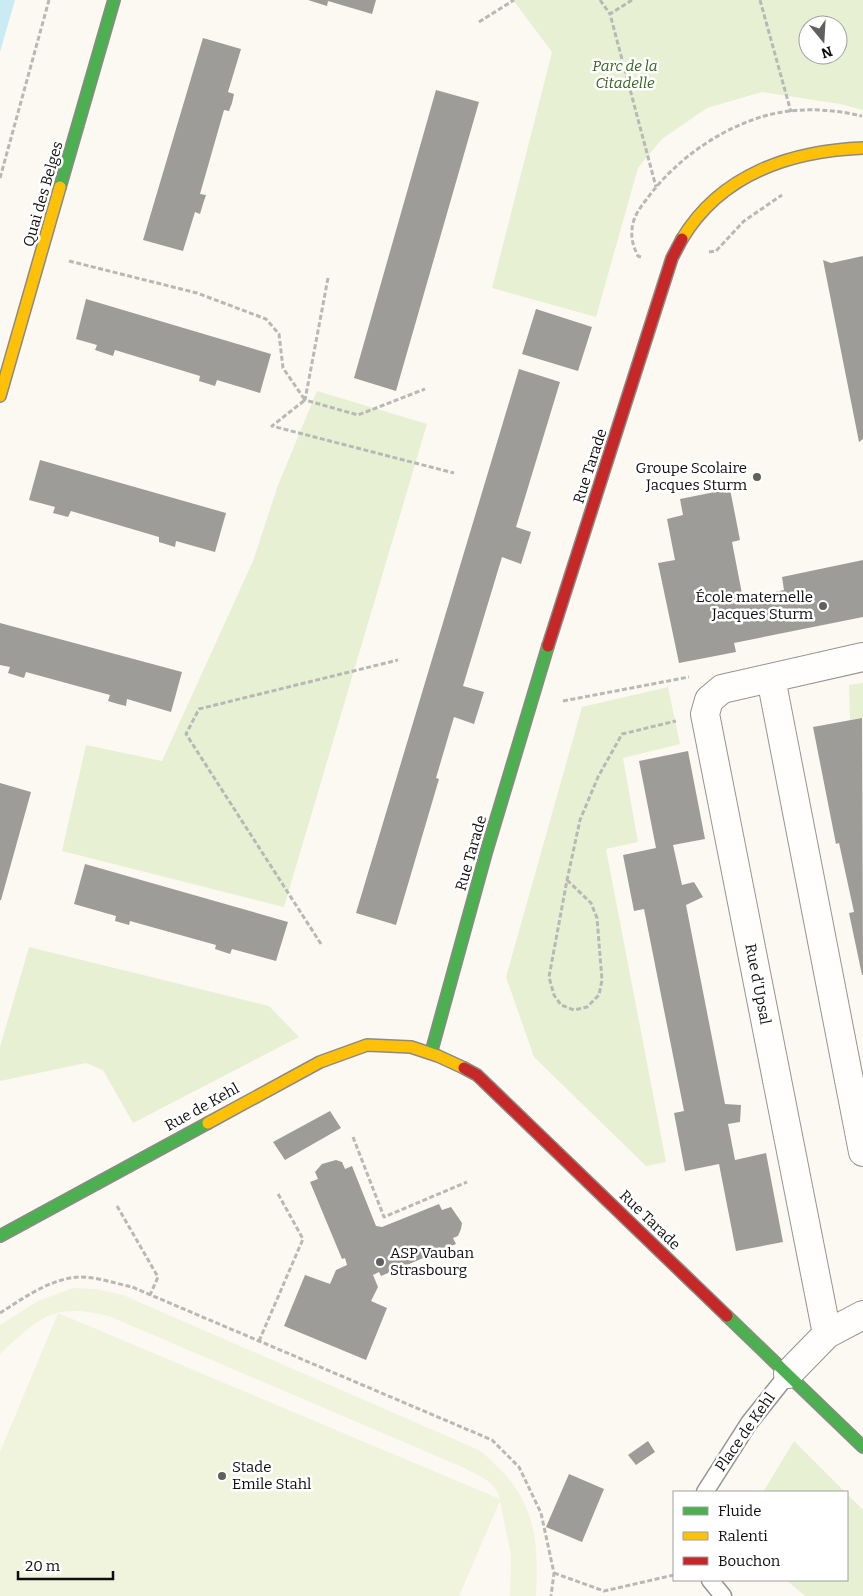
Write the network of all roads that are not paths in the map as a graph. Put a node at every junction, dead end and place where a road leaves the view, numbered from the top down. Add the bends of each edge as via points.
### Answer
1 (114, 0) edge
2 (863, 148) edge
3 (0, 396) edge
4 (863, 657) edge
5 (771, 678) junction
6 (430, 1053) junction
7 (863, 1152) edge
8 (0, 1236) edge
9 (863, 1315) edge
10 (827, 1334) junction
11 (788, 1374) junction
12 (863, 1447) edge
13 (706, 1491) edge
14 (711, 1581) edge
15 (723, 1596) edge

1 - 3 street, Quai des Belges
2 - 6 street, Rue Tarade via 841,148 793,157 733,185 709,204 687,231 672,258 532,696
4 - 5 street
5 - 7 street
5 - 10 street, Rue d'Upsal via 722,689 709,700 706,714
6 - 8 street, Rue de Kehl via 404,1046 368,1045 343,1052 280,1082
6 - 11 street, Rue Tarade via 454,1061 477,1075
9 - 10 street
10 - 11 street
11 - 12 street, Rue Tarade
11 - 13 lane, Place de Kehl via 749,1423
14 - 15 lane

